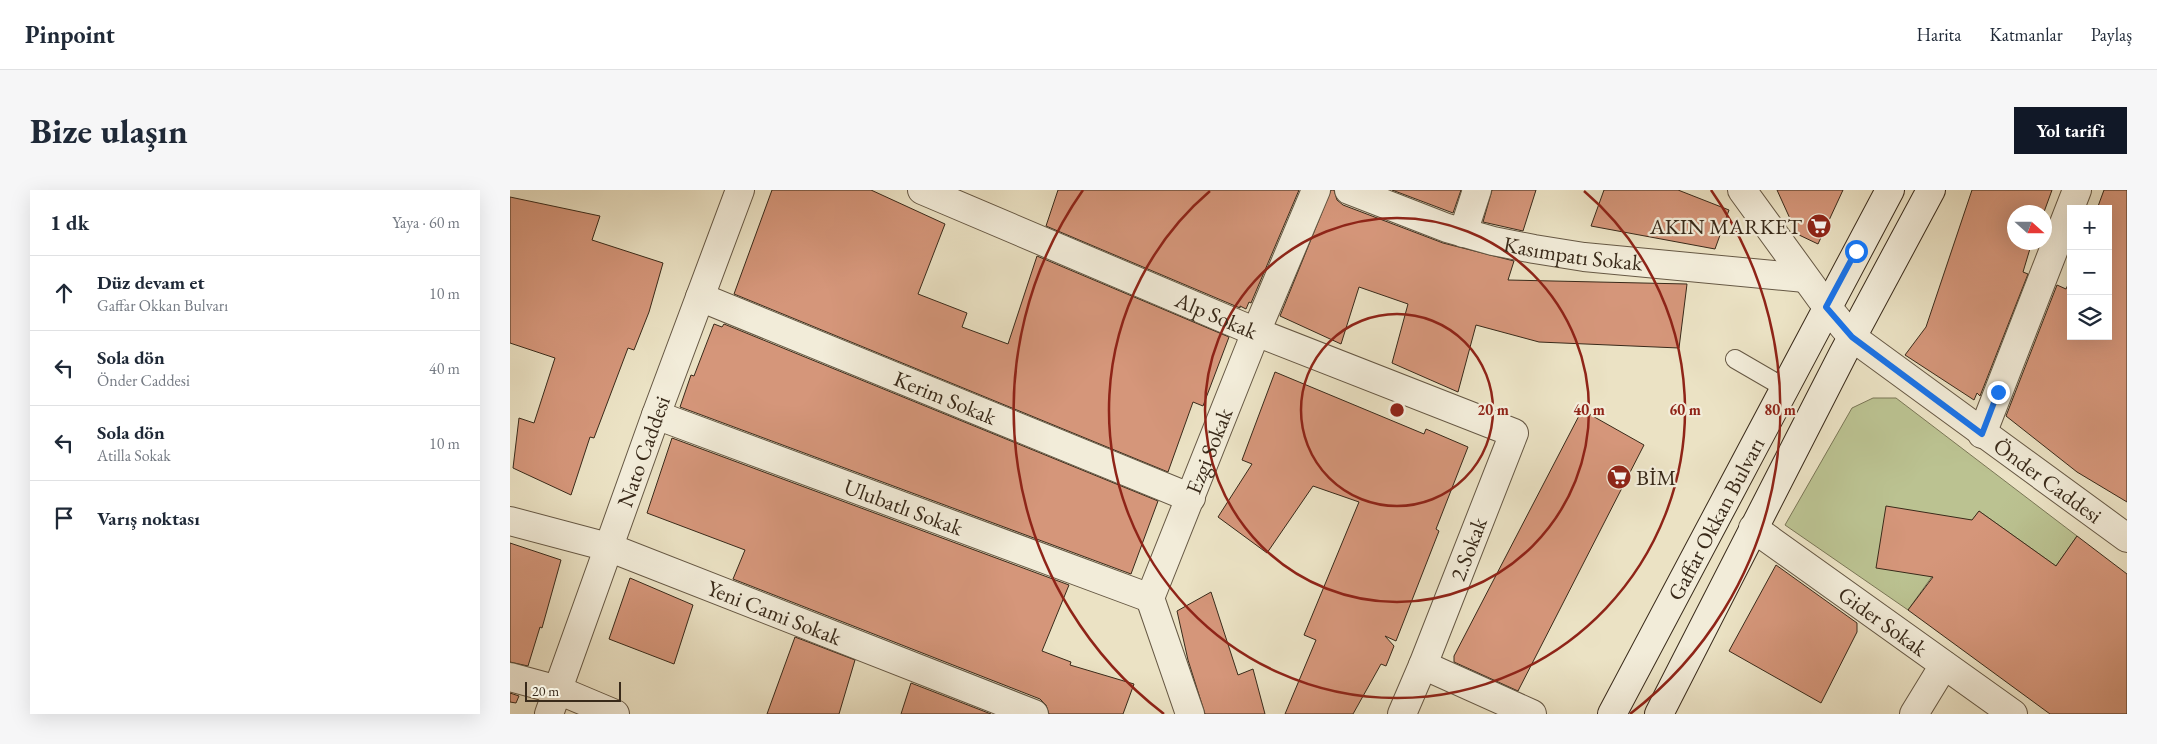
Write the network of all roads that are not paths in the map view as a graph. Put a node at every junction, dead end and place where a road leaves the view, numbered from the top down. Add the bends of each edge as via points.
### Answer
1 (922, 190) edge
2 (1316, 190) edge
3 (1349, 190) edge
4 (1476, 190) edge
5 (1742, 190) edge
6 (1890, 190) edge
7 (1931, 190) edge
8 (2077, 190) edge
9 (736, 191) edge
10 (1463, 232) junction
11 (1805, 278) junction
12 (700, 297) junction
13 (1826, 307) junction
14 (1256, 332) junction
15 (1852, 337) junction
16 (1735, 359) dead end
17 (1785, 388) junction
18 (656, 415) junction
19 (1514, 433) joint
20 (1982, 434) junction
21 (1191, 498) junction
22 (510, 521) edge
23 (1753, 528) junction
24 (2127, 538) edge
25 (608, 547) junction
26 (1150, 598) junction
27 (1423, 665) junction
28 (1944, 665) junction
29 (510, 677) edge
30 (553, 702) edge
31 (615, 714) edge
32 (1034, 714) edge
33 (1190, 714) edge
34 (1402, 714) edge
35 (1532, 714) edge
36 (1612, 714) edge
37 (1659, 714) edge
38 (1914, 714) edge
39 (2013, 714) edge

1 - 14 street, Alp Sokak
2 - 14 street, Ezgi Sokak
3 - 10 street, Kasımpatı Sokak
4 - 10 street
5 - 11 street, Önder Caddesi
6 - 13 street, Gaffar Okkan Bulvarı
7 - 15 street, Gaffar Okkan Bulvarı
8 - 20 street
9 - 12 street, Nato Caddesi
10 - 11 street, Kasımpatı Sokak via 1584,257
11 - 13 street, Önder Caddesi
12 - 18 street, Nato Caddesi
12 - 21 street, Kerim Sokak
13 - 15 street, Önder Caddesi
13 - 17 street, Gaffar Okkan Bulvarı
14 - 19 street, Alp Sokak
14 - 21 street, Ezgi Sokak
15 - 20 street, Önder Caddesi
15 - 23 street, Gaffar Okkan Bulvarı
16 - 17 lane
17 - 36 street, Gaffar Okkan Bulvarı
18 - 25 street, Nato Caddesi
18 - 26 street, Ulubatlı Sokak
19 - 27 street, 2.Sokak
20 - 24 street, Önder Caddesi
21 - 26 street, Ezgi Sokak
22 - 25 street, Yeni Cami Sokak
23 - 28 street, Gider Sokak
23 - 37 street, Gaffar Okkan Bulvarı
25 - 30 street, Nato Caddesi
25 - 32 street, Yeni Cami Sokak
26 - 33 street
27 - 34 street, 2.Sokak
27 - 35 street
28 - 38 street
28 - 39 street, Gider Sokak
29 - 30 street
30 - 31 street

